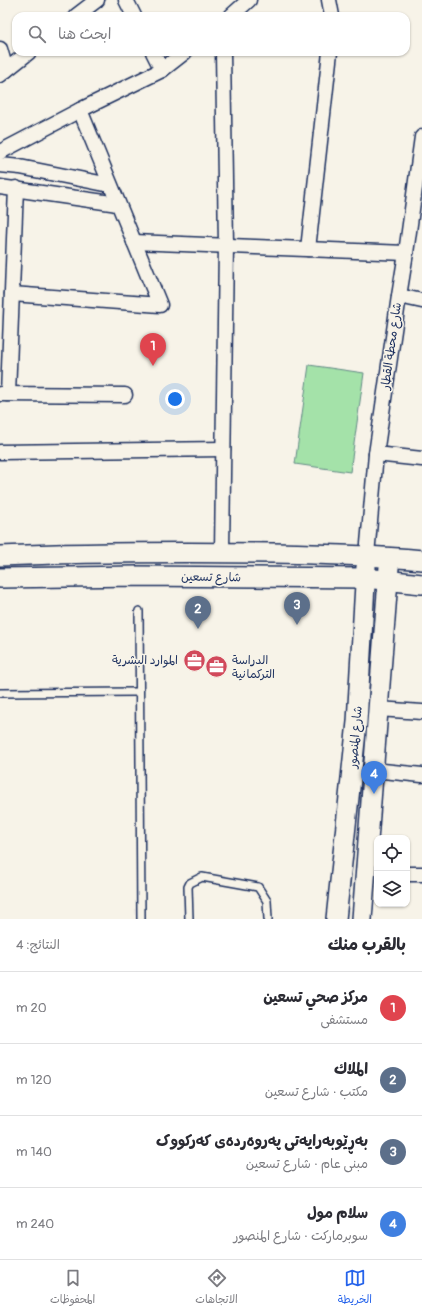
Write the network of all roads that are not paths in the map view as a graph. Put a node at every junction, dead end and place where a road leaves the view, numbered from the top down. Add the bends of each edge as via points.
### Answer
1 (97, 0) edge
2 (126, 0) edge
3 (249, 0) edge
4 (329, 0) edge
5 (81, 12) edge
6 (132, 12) edge
7 (236, 12) edge
8 (331, 12) edge
9 (0, 49) edge
10 (24, 56) edge
11 (155, 56) edge
12 (180, 56) edge
13 (223, 56) edge
14 (330, 56) edge
15 (162, 70) junction
16 (3, 73) edge
17 (80, 110) junction
18 (422, 137) edge
19 (0, 152) edge
20 (0, 165) edge
21 (110, 185) junction
22 (0, 187) edge
23 (16, 188) junction
24 (118, 204) junction
25 (417, 208) edge
26 (134, 242) junction
27 (226, 246) junction
28 (308, 249) junction
29 (406, 253) junction
30 (399, 296) junction
31 (422, 301) edge
32 (8, 302) edge
33 (4, 394) edge
34 (125, 395) dead end
35 (223, 449) junction
36 (0, 452) edge
37 (376, 454) junction
38 (422, 460) edge
39 (222, 552) junction
40 (366, 555) junction
41 (0, 556) edge
42 (390, 556) junction
43 (422, 560) edge
44 (0, 578) edge
45 (365, 578) junction
46 (388, 580) junction
47 (422, 584) edge
48 (139, 611) dead end
49 (139, 692) junction
50 (0, 693) edge
51 (378, 709) junction
52 (422, 712) edge
53 (373, 770) junction
54 (422, 775) edge
55 (371, 872) edge
56 (410, 874) edge
57 (422, 874) edge
58 (141, 919) edge
59 (189, 919) edge
60 (268, 919) edge
61 (336, 919) edge
62 (362, 919) edge

1 - 5 street
2 - 6 street
3 - 7 street
4 - 8 street
9 - 16 street
10 - 16 street
11 - 15 street
12 - 15 street
13 - 27 street
14 - 28 street
15 - 17 street
17 - 19 street
17 - 21 street
18 - 25 street, شارع محطة القطار
20 - 21 street
21 - 24 street
22 - 23 street
23 - 24 street
23 - 32 street
24 - 26 street
25 - 29 street, شارع محطة القطار
26 - 27 street
26 - 32 street via 160,305
27 - 28 street
27 - 35 street
28 - 29 street
29 - 30 street, شارع محطة القطار
30 - 31 street
30 - 37 street, شارع محطة القطار
32 - 33 street
33 - 34 street
35 - 36 street
35 - 39 street
37 - 38 street
37 - 40 street, شارع محطة القطار
39 - 40 main road, شارع تسعين
39 - 41 main road, شارع تسعين
40 - 42 main road, شارع تسعين
40 - 45 main road, شارع المنصور
42 - 43 main road, شارع تسعين
42 - 46 main road, شارع المنصور
44 - 45 main road, شارع تسعين
45 - 46 main road, شارع تسعين
45 - 61 main road, شارع المنصور via 357,722
46 - 47 main road, شارع تسعين
46 - 51 main road, شارع المنصور
48 - 49 lane
49 - 50 lane
49 - 58 lane
51 - 52 street
51 - 53 main road, شارع المنصور
53 - 54 street
53 - 55 main road, شارع المنصور
55 - 62 main road, شارع المنصور
56 - 57 street
59 - 60 lane via 188,888 190,883 202,877 258,887 267,901

